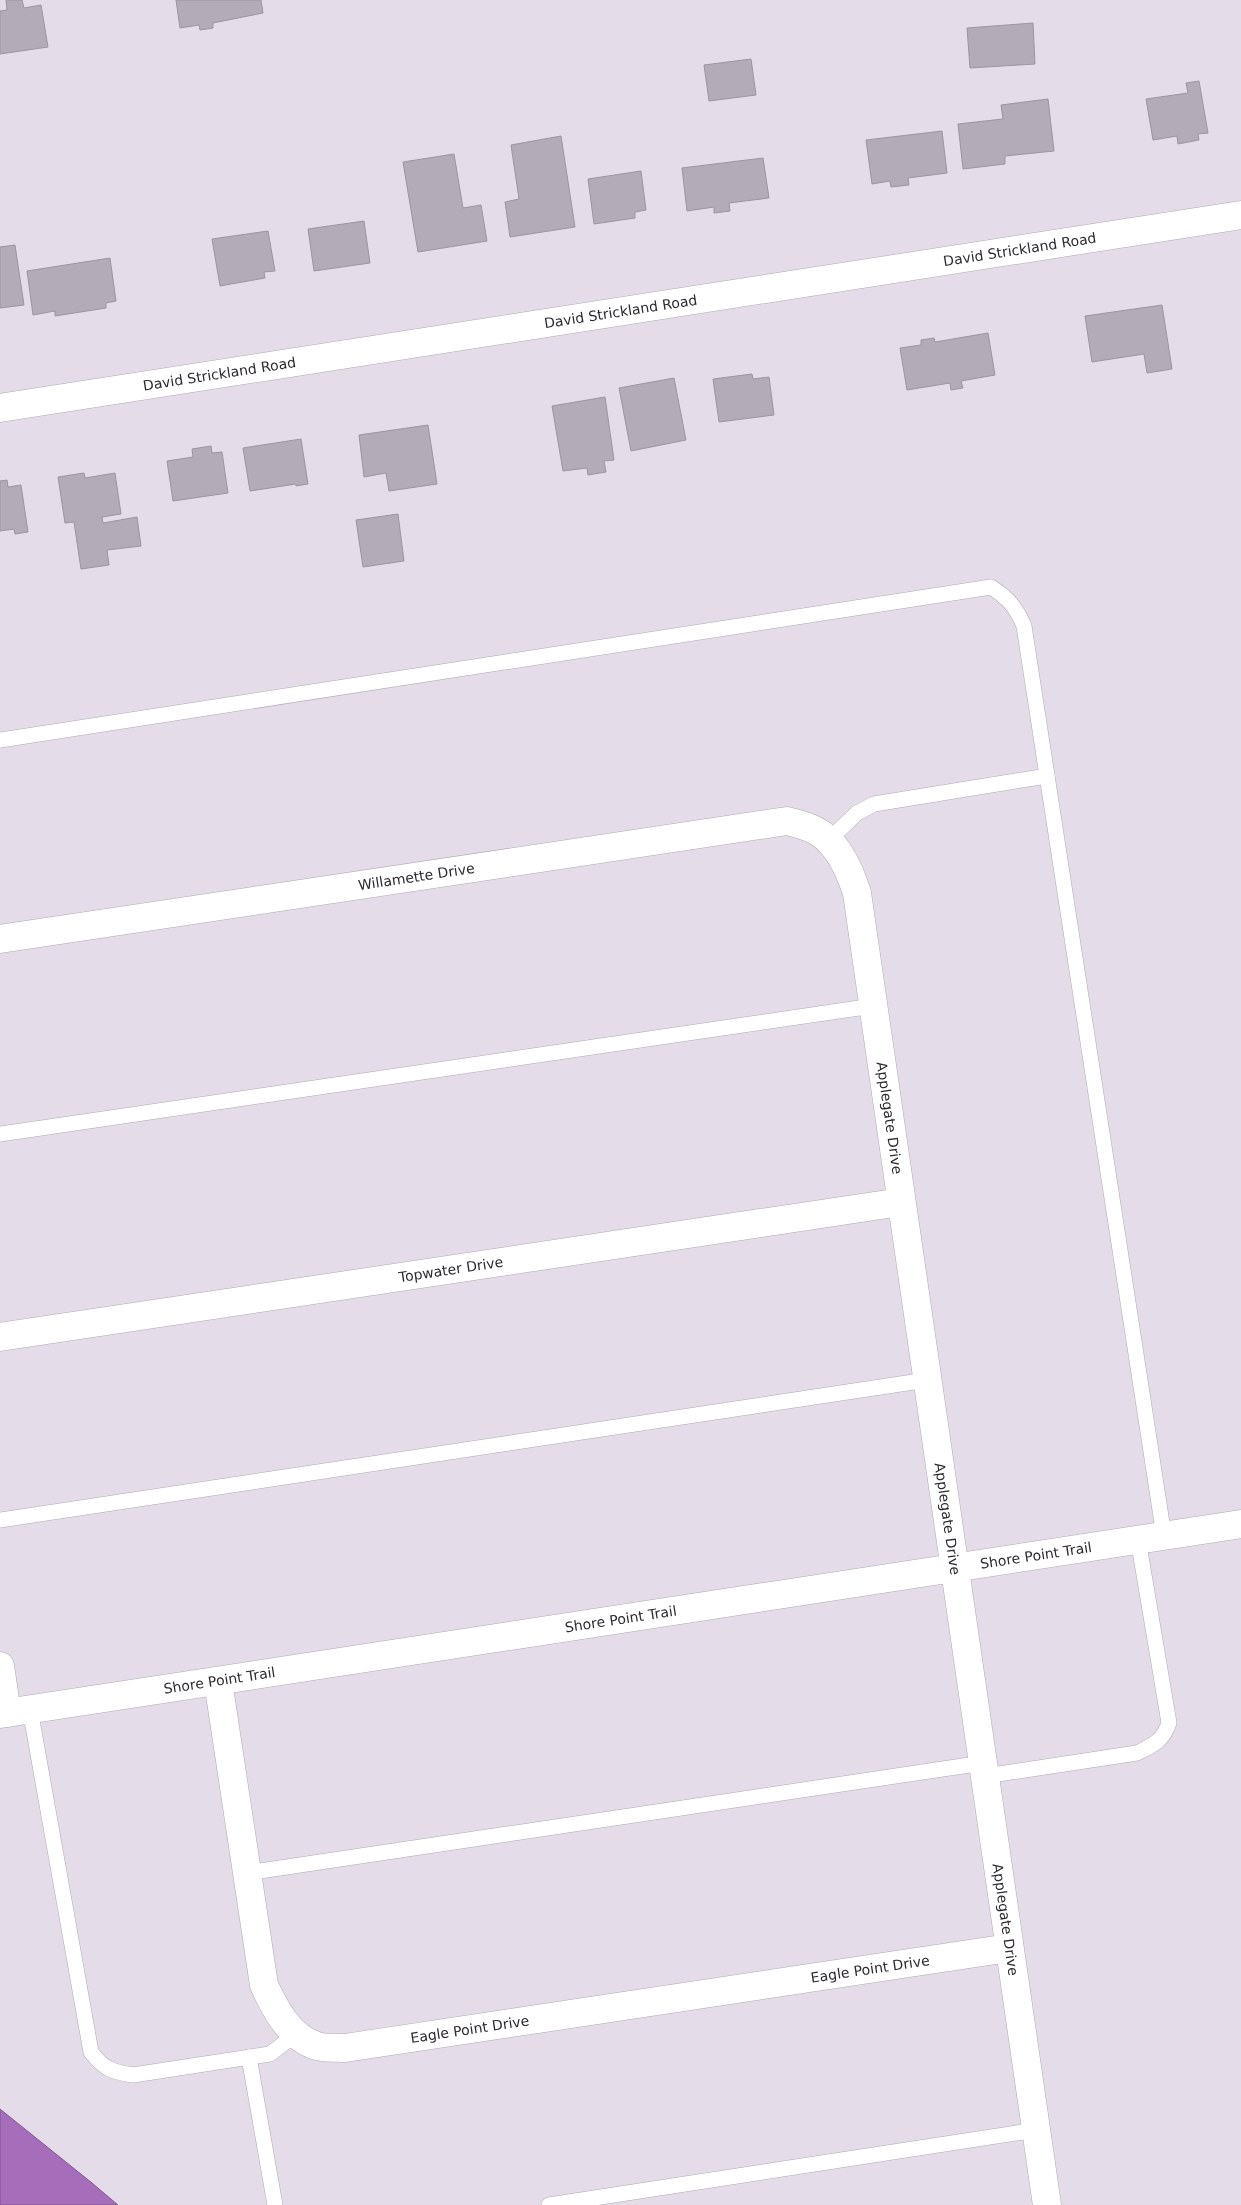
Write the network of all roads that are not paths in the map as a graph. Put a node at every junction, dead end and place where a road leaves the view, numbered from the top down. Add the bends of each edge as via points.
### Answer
1 (1241, 215) edge
2 (0, 408) edge
3 (0, 740) edge
4 (1047, 776) junction
5 (829, 840) junction
6 (0, 939) edge
7 (873, 1006) junction
8 (0, 1134) edge
9 (901, 1202) junction
10 (0, 1337) edge
11 (927, 1380) junction
12 (0, 1520) edge
13 (1241, 1524) edge
14 (1151, 1538) junction
15 (954, 1568) junction
16 (0, 1666) edge
17 (218, 1681) junction
18 (12, 1712) edge
19 (984, 1770) junction
20 (247, 1874) junction
21 (1009, 1948) junction
22 (296, 2034) junction
23 (249, 2057) junction
24 (1036, 2130) junction
25 (274, 2205) edge
26 (550, 2205) edge
27 (1047, 2205) edge

1 - 2 street, David Strickland Road
3 - 4 lane via 991,587 1017,609 1024,626
4 - 5 lane via 874,804 857,813
4 - 14 lane
5 - 6 street, Willamette Drive via 812,828 787,821
5 - 7 street, Applegate Drive via 851,875 857,893
7 - 8 lane
7 - 9 street, Applegate Drive
9 - 10 street, Topwater Drive
9 - 11 street, Applegate Drive
11 - 12 lane
11 - 15 street, Applegate Drive
13 - 14 street, Shore Point Trail
14 - 15 street, Shore Point Trail
14 - 19 lane via 1168,1723 1165,1734 1137,1753
15 - 17 street, Shore Point Trail
15 - 19 street, Applegate Drive
16 - 18 street
17 - 18 street, Shore Point Trail
17 - 20 street, Eagle Point Drive
18 - 23 lane via 90,2052 102,2066 133,2075
19 - 20 lane
19 - 21 street, Applegate Drive
20 - 22 street, Eagle Point Drive via 264,1985 276,2012
21 - 22 street, Eagle Point Drive via 345,2048 318,2046
21 - 24 street, Applegate Drive
22 - 23 lane via 270,2054
23 - 25 lane
24 - 26 lane
24 - 27 street, Applegate Drive

